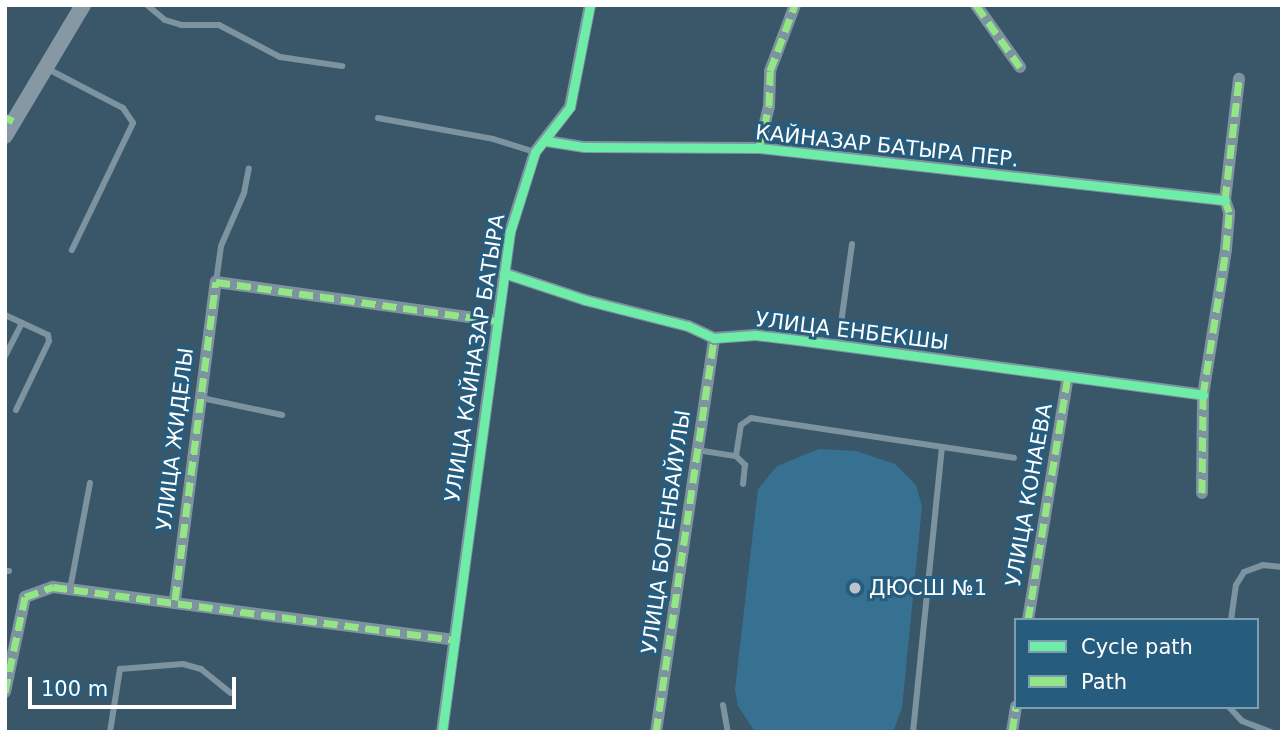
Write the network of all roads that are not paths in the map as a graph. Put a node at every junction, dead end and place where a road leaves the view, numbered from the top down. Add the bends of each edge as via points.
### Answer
1 (83, 5) edge
2 (147, 5) edge
3 (590, 5) edge
4 (795, 5) edge
5 (976, 5) edge
6 (342, 66) dead end
7 (44, 67) junction
8 (1020, 67) dead end
9 (1239, 79) dead end
10 (378, 118) dead end
11 (9, 119) edge
12 (5, 136) edge
13 (545, 141) junction
14 (759, 148) junction
15 (535, 152) junction
16 (249, 168) dead end
17 (1224, 201) junction
18 (852, 244) dead end
19 (72, 250) dead end
20 (504, 273) junction
21 (216, 282) junction
22 (5, 315) edge
23 (496, 321) junction
24 (22, 323) junction
25 (714, 338) junction
26 (838, 345) junction
27 (5, 356) edge
28 (1068, 377) junction
29 (1203, 395) junction
30 (200, 397) junction
31 (16, 410) dead end
32 (282, 415) dead end
33 (942, 447) junction
34 (697, 450) junction
35 (736, 456) junction
36 (1014, 458) dead end
37 (90, 483) dead end
38 (743, 484) dead end
39 (1202, 493) dead end
40 (1282, 567) edge
41 (70, 589) junction
42 (175, 600) junction
43 (1028, 618) edge
44 (1230, 618) edge
45 (455, 640) junction
46 (5, 692) edge
47 (231, 693) dead end
48 (723, 705) dead end
49 (1016, 709) edge
50 (1231, 709) edge
51 (110, 732) edge
52 (442, 732) edge
53 (656, 732) edge
54 (728, 732) edge
55 (914, 732) edge
56 (1012, 732) edge
57 (1271, 732) edge

1 - 7 main road
2 - 6 lane via 165,20 181,25 219,25 280,57
3 - 13 street, УЛИЦА КАЙНАЗАР БАТЫРА via 570,107
4 - 14 street via 770,71 769,106
5 - 8 street
7 - 11 main road
7 - 19 lane via 123,108 133,124
9 - 17 street
10 - 15 lane via 494,139
11 - 12 main road
13 - 14 street, КАЙНАЗАР БАТЫРА ПЕР. via 585,147
13 - 15 street, УЛИЦА КАЙНАЗАР БАТЫРА
14 - 17 street, КАЙНАЗАР БАТЫРА ПЕР.
15 - 20 street, УЛИЦА КАЙНАЗАР БАТЫРА via 513,221
16 - 21 lane via 244,193 221,246
17 - 29 street via 1229,212 1226,249
18 - 26 lane
20 - 23 street, УЛИЦА КАЙНАЗАР БАТЫРА
20 - 25 street, УЛИЦА ЕНБЕКШЫ via 585,300 688,326
21 - 23 street
21 - 30 street, УЛИЦА ЖИДЕЛЫ
22 - 24 lane
23 - 45 street, УЛИЦА КАЙНАЗАР БАТЫРА
24 - 27 lane
24 - 31 lane via 50,341
25 - 26 street, УЛИЦА ЕНБЕКШЫ via 755,335
25 - 34 street, УЛИЦА БОГЕНБАЙУЛЫ
26 - 28 street, УЛИЦА ЕНБЕКШЫ
28 - 29 street, УЛИЦА ЕНБЕКШЫ
28 - 43 street, УЛИЦА КОНАЕВА
29 - 39 street
30 - 32 lane
30 - 42 street, УЛИЦА ЖИДЕЛЫ
33 - 35 lane via 751,418 741,425
33 - 36 lane
33 - 55 lane
34 - 35 lane
34 - 53 street, УЛИЦА БОГЕНБАЙУЛЫ
35 - 38 lane via 745,465
37 - 41 lane
40 - 44 lane via 1263,565 1244,572 1236,585
41 - 42 street
41 - 46 street via 38,589 25,597
42 - 45 street
45 - 52 street, УЛИЦА КАЙНАЗАР БАТЫРА
47 - 51 lane via 201,669 183,664 120,668
48 - 54 lane
49 - 56 street
50 - 57 lane via 1242,722

